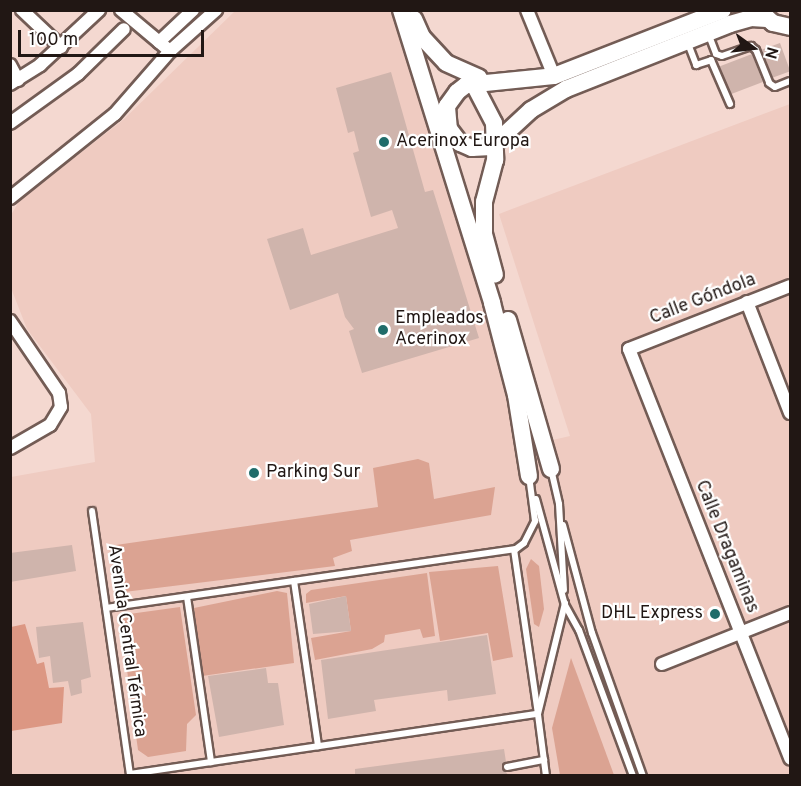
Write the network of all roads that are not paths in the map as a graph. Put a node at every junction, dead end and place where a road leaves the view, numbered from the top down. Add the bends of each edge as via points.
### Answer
1 (22, 10) edge
2 (121, 10) edge
3 (193, 10) edge
4 (216, 10) edge
5 (401, 10) edge
6 (411, 10) edge
7 (527, 10) edge
8 (723, 10) edge
9 (95, 12) edge
10 (777, 23) edge
11 (124, 29) dead end
12 (708, 33) junction
13 (411, 38) junction
14 (687, 41) junction
15 (159, 42) junction
16 (61, 47) junction
17 (170, 51) junction
18 (716, 54) junction
19 (711, 60) junction
20 (10, 65) edge
21 (554, 76) junction
22 (477, 79) junction
23 (790, 81) edge
24 (14, 82) edge
25 (730, 104) dead end
26 (10, 123) edge
27 (449, 132) junction
28 (497, 145) junction
29 (11, 195) edge
30 (469, 225) junction
31 (790, 286) edge
32 (747, 302) junction
33 (10, 321) edge
34 (629, 349) joint
35 (790, 413) edge
36 (10, 448) edge
37 (551, 469) joint
38 (529, 476) junction
39 (559, 504) junction
40 (92, 511) dead end
41 (515, 550) junction
42 (294, 581) junction
43 (187, 597) junction
44 (565, 605) junction
45 (106, 608) junction
46 (790, 613) edge
47 (741, 633) junction
48 (662, 664) dead end
49 (538, 714) junction
50 (318, 746) junction
51 (790, 758) edge
52 (544, 760) junction
53 (211, 762) junction
54 (507, 767) dead end
55 (130, 775) edge
56 (546, 776) edge
57 (633, 776) edge
58 (643, 776) edge

1 - 16 street
2 - 15 street
3 - 15 street
4 - 17 street
5 - 13 street
6 - 22 street via 432,50
7 - 21 street
8 - 21 street
9 - 16 street
10 - 12 street via 751,18
11 - 26 street via 78,74
12 - 14 street
12 - 18 lane
13 - 27 street via 427,67
13 - 30 street
14 - 19 lane via 696,65
14 - 28 street via 566,88 531,110
15 - 17 street
16 - 24 street
17 - 29 street via 115,114
18 - 19 lane
18 - 23 lane via 722,56 751,46 769,83 775,87
19 - 25 lane
20 - 24 street
21 - 22 street via 524,81
22 - 27 street via 451,99 446,112
22 - 28 street via 494,123
27 - 28 street via 472,148
27 - 30 street via 464,186
28 - 37 street via 484,202 484,234
30 - 38 street via 516,395
31 - 32 street, Calle Góndola
32 - 34 street, Calle Góndola
32 - 35 street
33 - 36 street via 60,393 58,415 50,425
34 - 47 street, Calle Dragaminas
37 - 39 lane
38 - 41 lane via 535,521 524,543
38 - 44 lane
39 - 44 lane
39 - 58 lane via 578,588
40 - 45 lane, Avenida Central Térmica
41 - 42 lane
41 - 49 lane
42 - 43 lane
42 - 50 lane
43 - 45 lane
43 - 53 lane
44 - 49 lane
44 - 57 lane via 579,630
45 - 55 lane, Avenida Central Térmica
46 - 47 street
47 - 48 street
47 - 51 street, Calle Dragaminas
49 - 50 lane
49 - 52 lane
50 - 53 lane
52 - 54 lane
52 - 56 lane
53 - 55 lane

